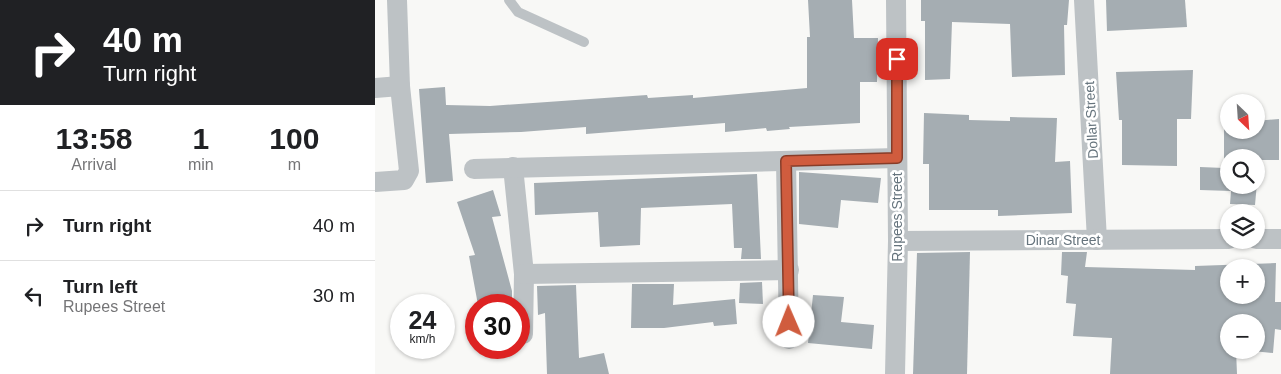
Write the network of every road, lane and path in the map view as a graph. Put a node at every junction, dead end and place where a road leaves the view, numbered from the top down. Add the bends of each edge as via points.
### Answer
1 (397, 0) edge
2 (509, 0) edge
3 (896, 0) edge
4 (1084, 0) edge
5 (584, 42) dead end
6 (400, 86) junction
7 (375, 88) edge
8 (897, 158) junction
9 (786, 161) junction
10 (513, 167) junction
11 (474, 169) dead end
12 (375, 182) edge
13 (1220, 239) edge
14 (1265, 239) edge
15 (1281, 239) edge
16 (1097, 240) junction
17 (897, 241) junction
18 (789, 270) junction
19 (524, 274) junction
20 (524, 294) edge
21 (789, 339) dead end
22 (895, 374) edge

1 - 6 street
2 - 5 lane via 518,12
3 - 8 street, Rupees Street
4 - 16 street, Dollar Street
6 - 7 street
6 - 12 street via 409,171 407,177
8 - 9 street
8 - 17 street, Rupees Street
9 - 10 street
9 - 18 street
10 - 11 street
10 - 19 street
13 - 16 street, Dinar Street
14 - 15 street
16 - 17 street, Dinar Street
17 - 22 street, Rupees Street
18 - 19 street
18 - 21 street
19 - 20 street

